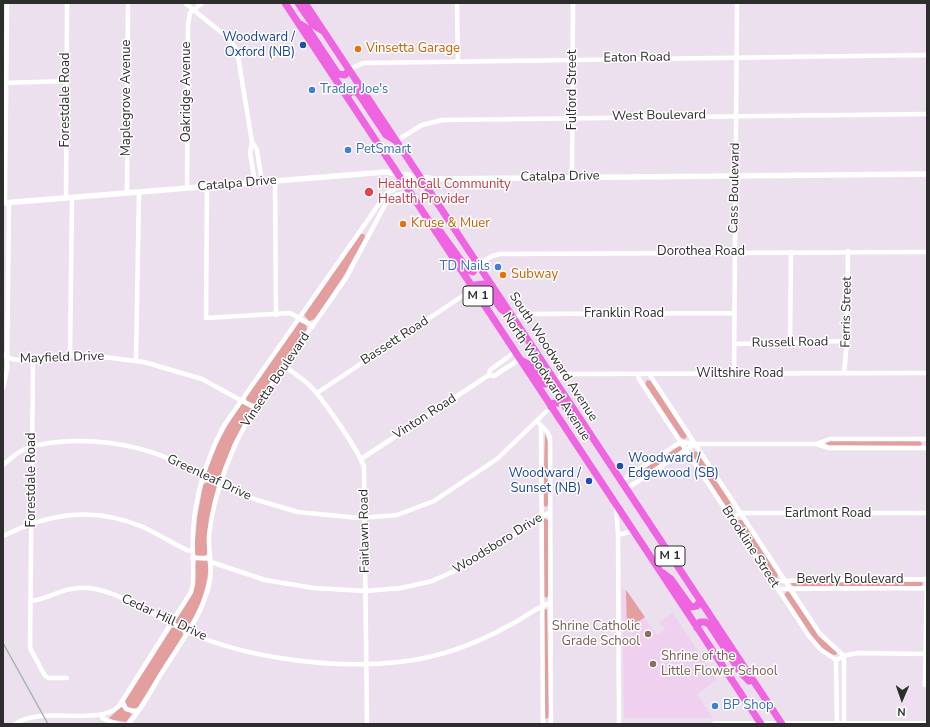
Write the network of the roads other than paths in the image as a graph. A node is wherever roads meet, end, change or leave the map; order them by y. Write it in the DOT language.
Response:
graph roads {
  1 [pos="3,3"];
  2 [pos="6,3"];
  3 [pos="67,3"];
  4 [pos="128,3"];
  5 [pos="185,3"];
  6 [pos="202,3"];
  7 [pos="285,3"];
  8 [pos="298,3"];
  9 [pos="306,3"];
  10 [pos="457,3"];
  11 [pos="573,3"];
  12 [pos="737,3"];
  13 [pos="194,11"];
  14 [pos="298,23"];
  15 [pos="324,32"];
  16 [pos="927,56"];
  17 [pos="737,57"];
  18 [pos="573,60"];
  19 [pos="458,61"];
  20 [pos="350,70"];
  21 [pos="66,81"];
  22 [pos="4,83"];
  23 [pos="347,97"];
  24 [pos="927,114"];
  25 [pos="736,115"];
  26 [pos="572,118"];
  27 [pos="396,141"];
  28 [pos="252,142"];
  29 [pos="397,173"];
  30 [pos="927,174"];
  31 [pos="735,176"];
  32 [pos="421,177"];
  33 [pos="572,177"];
  34 [pos="276,181"];
  35 [pos="262,182"];
  36 [pos="255,183"];
  37 [pos="404,183"];
  38 [pos="207,186"];
  39 [pos="187,188"];
  40 [pos="139,192"];
  41 [pos="409,192"];
  42 [pos="127,193"];
  43 [pos="69,198"];
  44 [pos="5,203"];
  45 [pos="427,218"];
  46 [pos="362,228"];
  47 [pos="370,233"];
  48 [pos="848,251"];
  49 [pos="734,252"];
  50 [pos="791,252"];
  51 [pos="927,252"];
  52 [pos="478,265"];
  53 [pos="6,282"];
  54 [pos="473,289"];
  55 [pos="734,313"];
  56 [pos="276,314"];
  57 [pos="299,317"];
  58 [pos="514,318"];
  59 [pos="313,326"];
  60 [pos="847,341"];
  61 [pos="790,343"];
  62 [pos="734,344"];
  63 [pos="515,352"];
  64 [pos="5,355"];
  65 [pos="70,355"];
  66 [pos="520,359"];
  67 [pos="32,360"];
  68 [pos="136,360"];
  69 [pos="284,366"];
  70 [pos="734,373"];
  71 [pos="844,373"];
  72 [pos="927,373"];
  73 [pos="638,374"];
  74 [pos="649,374"];
  75 [pos="489,375"];
  76 [pos="554,380"];
  77 [pos="3,388"];
  78 [pos="317,393"];
  79 [pos="242,399"];
  80 [pos="551,407"];
  81 [pos="256,408"];
  82 [pos="537,421"];
  83 [pos="541,426"];
  84 [pos="927,439"];
  85 [pos="595,441"];
  86 [pos="681,442"];
  87 [pos="695,444"];
  88 [pos="816,444"];
  89 [pos="32,447"];
  90 [pos="927,448"];
  91 [pos="686,450"];
  92 [pos="361,459"];
  93 [pos="3,465"];
  94 [pos="204,478"];
  95 [pos="621,481"];
  96 [pos="221,485"];
  97 [pos="626,489"];
  98 [pos="616,506"];
  99 [pos="550,512"];
  100 [pos="740,513"];
  101 [pos="927,513"];
  102 [pos="542,516"];
  103 [pos="365,518"];
  104 [pos="731,519"];
  105 [pos="32,523"];
  106 [pos="633,531"];
  107 [pos="618,535"];
  108 [pos="3,536"];
  109 [pos="192,551"];
  110 [pos="192,558"];
  111 [pos="210,560"];
  112 [pos="661,572"];
  113 [pos="927,579"];
  114 [pos="784,580"];
  115 [pos="773,581"];
  116 [pos="778,588"];
  117 [pos="789,588"];
  118 [pos="927,588"];
  119 [pos="366,591"];
  120 [pos="700,600"];
  121 [pos="31,601"];
  122 [pos="550,603"];
  123 [pos="542,605"];
  124 [pos="172,623"];
  125 [pos="697,628"];
  126 [pos="187,632"];
  127 [pos="927,654"];
  128 [pos="844,656"];
  129 [pos="836,660"];
  130 [pos="367,664"];
  131 [pos="67,678"];
  132 [pos="926,685"];
  133 [pos="760,691"];
  134 [pos="122,701"];
  135 [pos="137,712"];
  136 [pos="102,718"];
  137 [pos="15,724"];
  138 [pos="117,724"];
  139 [pos="128,724"];
  140 [pos="368,724"];
  141 [pos="543,724"];
  142 [pos="551,724"];
  143 [pos="619,724"];
  144 [pos="715,724"];
  145 [pos="761,724"];
  146 [pos="781,724"];
  147 [pos="837,724"];
  148 [pos="844,724"];
  149 [pos="927,724"];
  1 -- 2 [label="street"];
  2 -- 22 [label="street"];
  3 -- 21 [label="street, Forestdale Road"];
  4 -- 42 [label="street, Maplegrove Avenue"];
  5 -- 13 [label="street"];
  6 -- 13 [label="street, Oakridge Avenue"];
  7 -- 14 [label="main road, North Woodward Avenue / M 1"];
  8 -- 15 [label="main road"];
  9 -- 15 [label="main road, South Woodward Avenue / M 1"];
  10 -- 19 [label="street"];
  11 -- 18 [label="street, Fulford Street"];
  12 -- 17 [label="street, Cass Boulevard"];
  13 -- 28 [label="street"];
  13 -- 39 [label="street, Oakridge Avenue"];
  14 -- 20 [label="main road"];
  14 -- 23 [label="main road, North Woodward Avenue / M 1"];
  15 -- 20 [label="main road, South Woodward Avenue / M 1"];
  16 -- 17 [label="street, Eaton Road"];
  17 -- 18 [label="street, Eaton Road"];
  17 -- 25 [label="street, Cass Boulevard"];
  18 -- 19 [label="street, Eaton Road"];
  18 -- 26 [label="street, Fulford Street"];
  19 -- 20 [label="street, Eaton Road"];
  20 -- 27 [label="main road, South Woodward Avenue / M 1"];
  21 -- 22 [label="street"];
  21 -- 43 [label="street, Forestdale Road"];
  22 -- 44 [label="street"];
  23 -- 27 [label="main road"];
  23 -- 29 [label="main road, North Woodward Avenue / M 1"];
  24 -- 25 [label="street, West Boulevard"];
  25 -- 26 [label="street, West Boulevard"];
  25 -- 31 [label="street, Cass Boulevard"];
  26 -- 27 [label="street, West Boulevard"];
  26 -- 33 [label="street, Fulford Street"];
  27 -- 32 [label="main road, South Woodward Avenue / M 1"];
  28 -- 35 [label="street"];
  28 -- 36 [label="street"];
  29 -- 32 [label="street, Catalpa Drive"];
  29 -- 34 [label="street, Catalpa Drive"];
  29 -- 37 [label="main road, North Woodward Avenue / M 1"];
  30 -- 31 [label="street, Catalpa Drive"];
  31 -- 33 [label="street, Catalpa Drive"];
  31 -- 49 [label="street, Cass Boulevard"];
  32 -- 33 [label="street, Catalpa Drive"];
  32 -- 52 [label="main road, South Woodward Avenue / M 1"];
  34 -- 35 [label="street, Catalpa Drive"];
  34 -- 56 [label="street"];
  35 -- 36 [label="street, Catalpa Drive"];
  36 -- 38 [label="street, Catalpa Drive"];
  37 -- 41 [label="main road, North Woodward Avenue / M 1"];
  37 -- 46 [label="street, Vinsetta Boulevard"];
  38 -- 39 [label="street, Catalpa Drive"];
  38 -- 56 [label="street"];
  39 -- 40 [label="street, Catalpa Drive"];
  40 -- 42 [label="street, Catalpa Drive"];
  40 -- 68 [label="street"];
  41 -- 45 [label="main road, North Woodward Avenue / M 1"];
  41 -- 47 [label="street, Vinsetta Boulevard"];
  42 -- 43 [label="street, Catalpa Drive"];
  43 -- 44 [label="street, Catalpa Drive"];
  43 -- 65 [label="street, Forestdale Road"];
  44 -- 53 [label="street"];
  45 -- 52 [label="main road"];
  45 -- 54 [label="main road, North Woodward Avenue / M 1"];
  46 -- 47 [label="street"];
  46 -- 57 [label="street, Vinsetta Boulevard"];
  47 -- 59 [label="street, Vinsetta Boulevard"];
  48 -- 50 [label="street, Dorothea Road"];
  48 -- 51 [label="street, Dorothea Road"];
  48 -- 60 [label="street, Ferris Street"];
  49 -- 50 [label="street, Dorothea Road"];
  49 -- 52 [label="street, Dorothea Road"];
  49 -- 55 [label="street, Cass Boulevard"];
  50 -- 61 [label="street"];
  52 -- 58 [label="main road, South Woodward Avenue / M 1"];
  53 -- 64 [label="street"];
  54 -- 58 [label="main road"];
  54 -- 63 [label="main road, North Woodward Avenue / M 1"];
  54 -- 78 [label="street, Bassett Road"];
  55 -- 58 [label="street, Franklin Road"];
  55 -- 62 [label="street, Cass Boulevard"];
  56 -- 57 [label="street"];
  57 -- 59 [label="street"];
  57 -- 79 [label="street, Vinsetta Boulevard"];
  58 -- 76 [label="main road, South Woodward Avenue / M 1"];
  59 -- 69 [label="street, Vinsetta Boulevard"];
  60 -- 61 [label="street, Russell Road"];
  60 -- 71 [label="street, Ferris Street"];
  61 -- 62 [label="street, Russell Road"];
  62 -- 70 [label="street, Cass Boulevard"];
  63 -- 66 [label="main road, North Woodward Avenue / M 1"];
  63 -- 75 [label="street, Vinton Road"];
  64 -- 67 [label="street, Mayfield Drive"];
  64 -- 77 [label="street"];
  65 -- 67 [label="street, Mayfield Drive"];
  65 -- 68 [label="street, Mayfield Drive"];
  66 -- 75 [label="street, Vinton Road"];
  66 -- 76 [label="main road"];
  66 -- 80 [label="main road, North Woodward Avenue / M 1"];
  67 -- 89 [label="street, Forestdale Road"];
  68 -- 79 [label="street, Mayfield Drive"];
  69 -- 78 [label="street, Fairlawn Road"];
  69 -- 81 [label="street, Vinsetta Boulevard"];
  70 -- 71 [label="street, Wiltshire Road"];
  70 -- 74 [label="street, Wiltshire Road"];
  71 -- 72 [label="street, Wiltshire Road"];
  73 -- 74 [label="street, Wiltshire Road"];
  73 -- 76 [label="street, Wiltshire Road"];
  73 -- 86 [label="street, Brookline Street"];
  74 -- 87 [label="street, Brookline Street"];
  75 -- 92 [label="street, Vinton Road"];
  76 -- 85 [label="main road, South Woodward Avenue / M 1"];
  78 -- 92 [label="street, Fairlawn Road"];
  79 -- 81 [label="street, Mayfield Drive"];
  79 -- 94 [label="street, Vinsetta Boulevard"];
  80 -- 82 [label="street, Greenleaf Drive"];
  80 -- 85 [label="main road"];
  80 -- 98 [label="main road, North Woodward Avenue / M 1"];
  81 -- 96 [label="street, Vinsetta Boulevard"];
  82 -- 83 [label="street"];
  82 -- 103 [label="street, Greenleaf Drive"];
  83 -- 99 [label="street"];
  83 -- 102 [label="street"];
  84 -- 88 [label="street"];
  85 -- 95 [label="main road, South Woodward Avenue / M 1"];
  86 -- 87 [label="street"];
  86 -- 91 [label="street, Brookline Street"];
  86 -- 95 [label="street"];
  87 -- 88 [label="street"];
  87 -- 91 [label="street"];
  87 -- 100 [label="street, Brookline Street"];
  88 -- 90 [label="street"];
  89 -- 93 [label="street, Greenleaf Drive"];
  89 -- 94 [label="street, Greenleaf Drive"];
  89 -- 105 [label="street, Forestdale Road"];
  91 -- 97 [label="street"];
  91 -- 104 [label="street, Brookline Street"];
  92 -- 103 [label="street, Fairlawn Road"];
  94 -- 96 [label="street, Greenleaf Drive"];
  94 -- 109 [label="street, Vinsetta Boulevard"];
  95 -- 97 [label="main road, South Woodward Avenue / M 1"];
  96 -- 103 [label="street, Greenleaf Drive"];
  96 -- 111 [label="street, Vinsetta Boulevard"];
  97 -- 120 [label="main road, South Woodward Avenue / M 1"];
  98 -- 106 [label="main road, North Woodward Avenue / M 1"];
  98 -- 107 [label="street"];
  99 -- 102 [label="street, Woodsboro Drive"];
  99 -- 122 [label="street"];
  100 -- 101 [label="street, Earlmont Road"];
  100 -- 104 [label="street"];
  100 -- 114 [label="street, Brookline Street"];
  102 -- 119 [label="street, Woodsboro Drive"];
  102 -- 123 [label="street"];
  103 -- 119 [label="street, Fairlawn Road"];
  104 -- 115 [label="street, Brookline Street"];
  105 -- 108 [label="street"];
  105 -- 109 [label="street"];
  105 -- 121 [label="street, Forestdale Road"];
  106 -- 107 [label="street"];
  106 -- 112 [label="main road, North Woodward Avenue / M 1"];
  107 -- 143 [label="street"];
  109 -- 110 [label="street, Vinsetta Boulevard"];
  110 -- 111 [label="street, Woodsboro Drive"];
  110 -- 124 [label="street, Vinsetta Boulevard"];
  111 -- 119 [label="street, Woodsboro Drive"];
  111 -- 126 [label="street, Vinsetta Boulevard"];
  112 -- 120 [label="main road"];
  112 -- 125 [label="main road, North Woodward Avenue / M 1"];
  113 -- 114 [label="street, Beverly Boulevard"];
  113 -- 118 [label="street"];
  114 -- 115 [label="street, Beverly Boulevard"];
  114 -- 117 [label="street, Brookline Street"];
  115 -- 116 [label="street, Brookline Street"];
  116 -- 117 [label="street, Beverly Boulevard"];
  116 -- 129 [label="street, Brookline Street"];
  117 -- 118 [label="street, Beverly Boulevard"];
  117 -- 128 [label="street, Brookline Street"];
  118 -- 127 [label="street"];
  119 -- 130 [label="street, Fairlawn Road"];
  120 -- 133 [label="main road, South Woodward Avenue / M 1"];
  121 -- 124 [label="street, Cedar Hill Drive"];
  121 -- 131 [label="street, Forestdale Road"];
  122 -- 123 [label="street, Cedar Hill Drive"];
  122 -- 142 [label="street"];
  123 -- 130 [label="street, Cedar Hill Drive"];
  123 -- 141 [label="street"];
  124 -- 126 [label="street, Cedar Hill Drive"];
  124 -- 134 [label="street, Vinsetta Boulevard"];
  125 -- 133 [label="main road"];
  125 -- 145 [label="main road, North Woodward Avenue / M 1"];
  126 -- 130 [label="street, Cedar Hill Drive"];
  126 -- 135 [label="street, Vinsetta Boulevard"];
  127 -- 128 [label="street"];
  127 -- 132 [label="street"];
  128 -- 129 [label="street"];
  128 -- 148 [label="street"];
  129 -- 147 [label="street"];
  130 -- 140 [label="street, Fairlawn Road"];
  133 -- 146 [label="main road, South Woodward Avenue / M 1"];
  134 -- 135 [label="street"];
  134 -- 136 [label="street, Vinsetta Boulevard"];
  135 -- 139 [label="street, Vinsetta Boulevard"];
  136 -- 137 [label="street"];
  136 -- 138 [label="street"];
  144 -- 145 [label="main road"];
  145 -- 146 [label="main road"];
  146 -- 147 [label="main road"];
  147 -- 148 [label="main road"];
  148 -- 149 [label="main road"];
}
